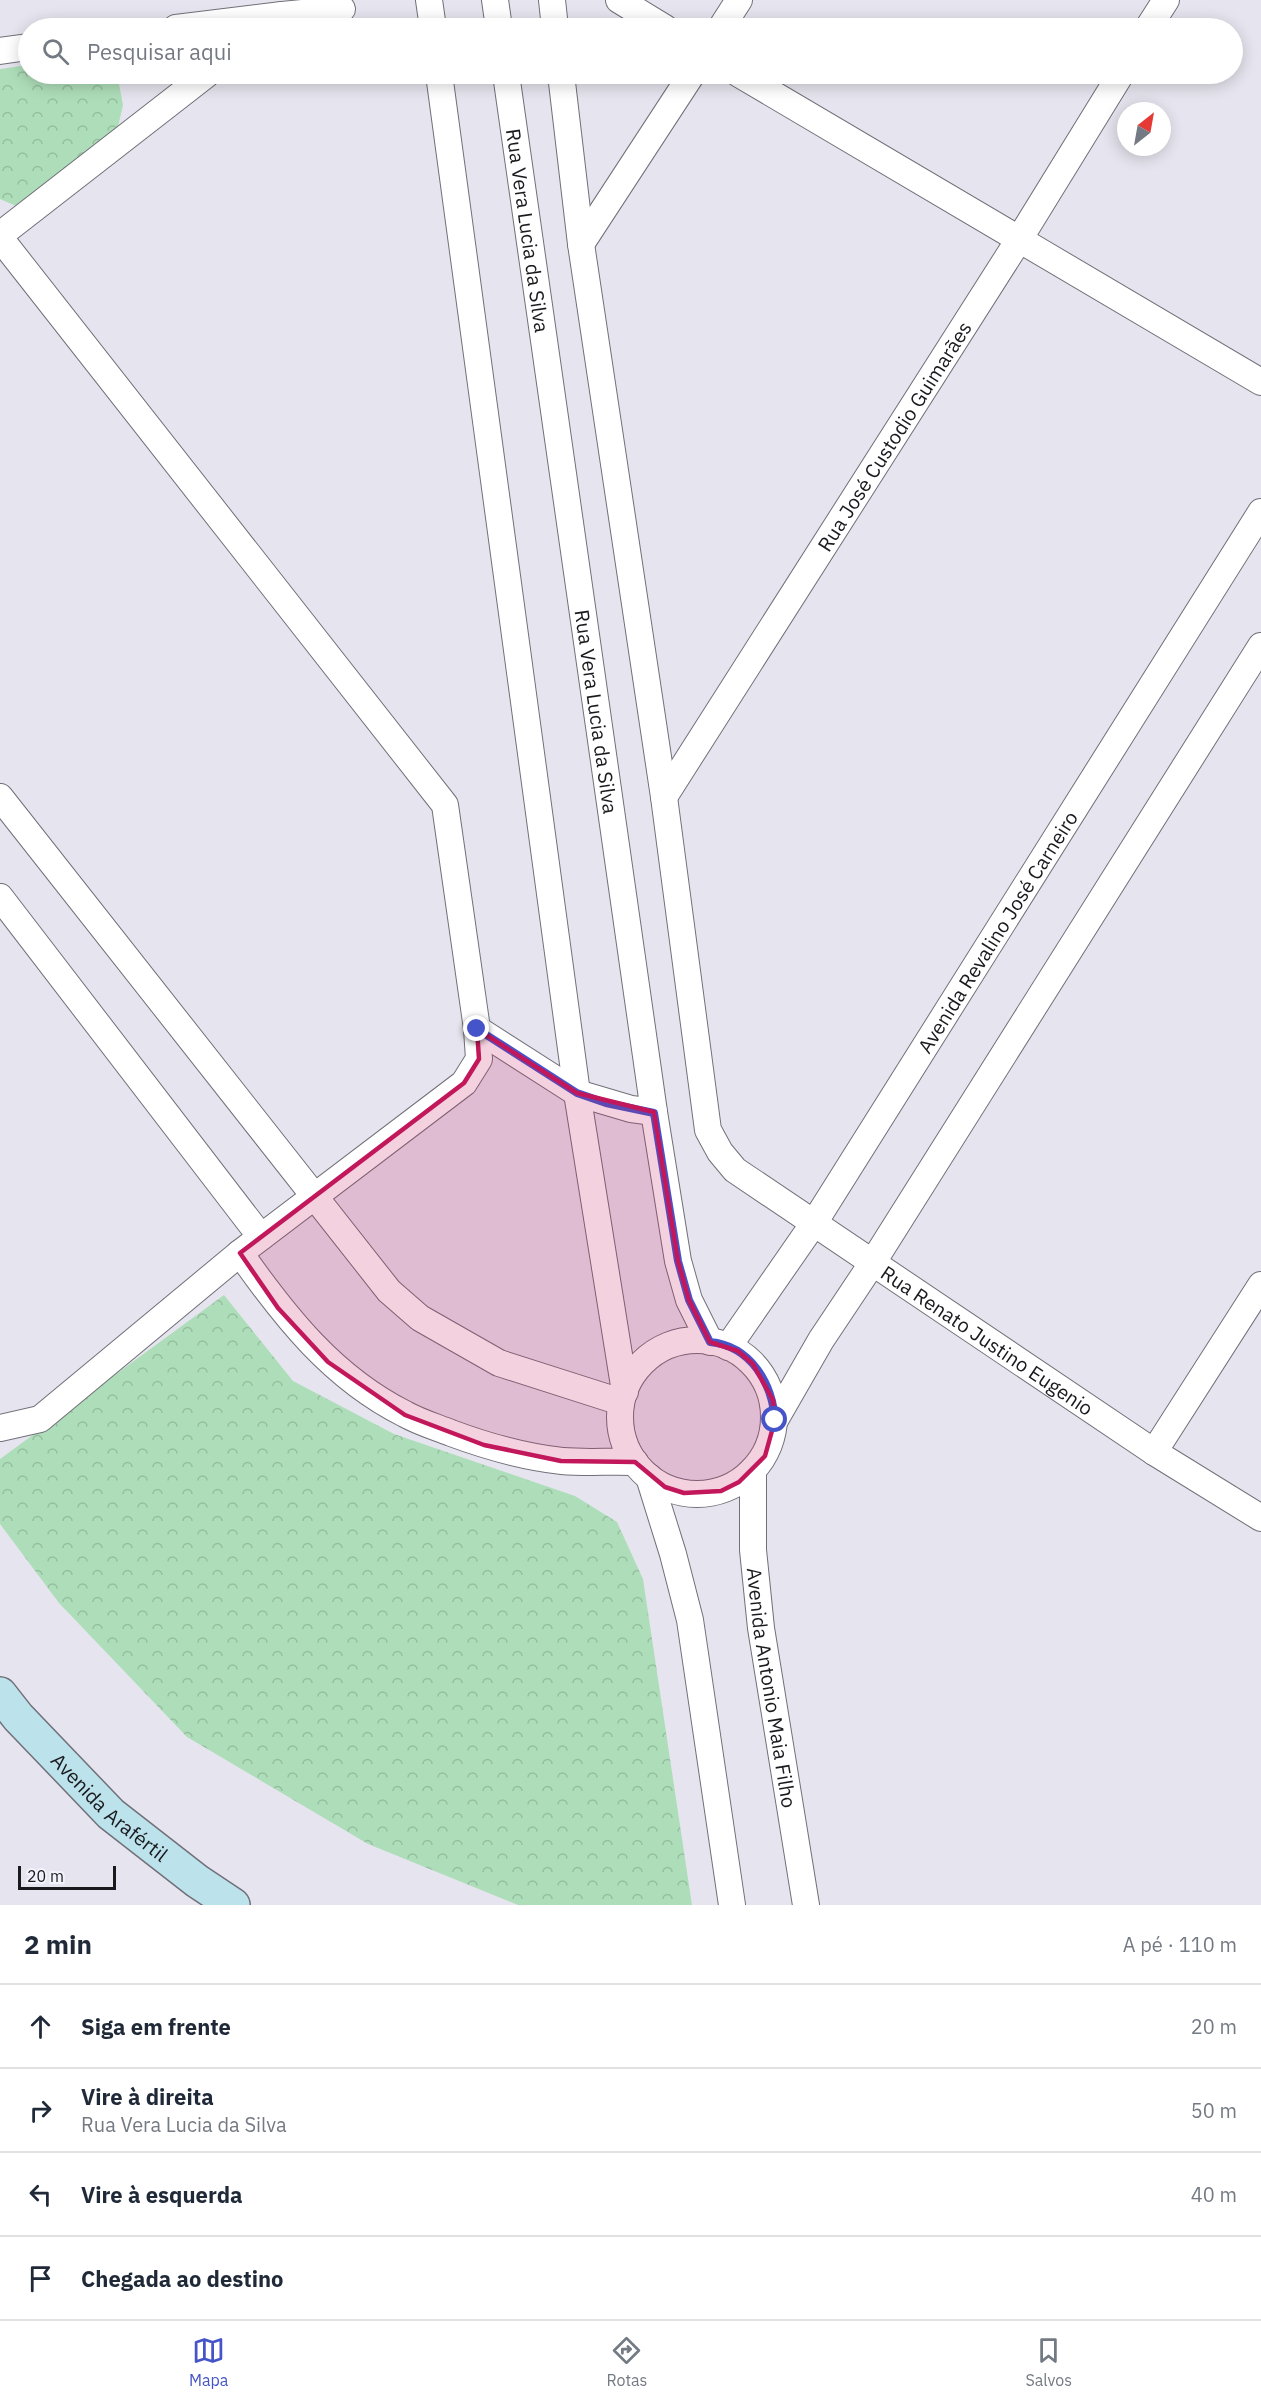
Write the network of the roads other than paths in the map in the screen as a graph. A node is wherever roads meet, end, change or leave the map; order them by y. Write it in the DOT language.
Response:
graph roads {
  1 [pos="429,0"];
  2 [pos="495,0"];
  3 [pos="552,0"];
  4 [pos="619,0"];
  5 [pos="739,0"];
  6 [pos="1166,0"];
  7 [pos="342,9"];
  8 [pos="295,18"];
  9 [pos="432,18"];
  10 [pos="498,18"];
  11 [pos="554,18"];
  12 [pos="649,18"];
  13 [pos="727,18"];
  14 [pos="1154,18"];
  15 [pos="18,48"];
  16 [pos="0,51"];
  17 [pos="194,84"];
  18 [pos="440,84"];
  19 [pos="507,84"];
  20 [pos="562,84"];
  21 [pos="685,84"];
  22 [pos="757,84"];
  23 [pos="1114,84"];
  24 [pos="0,237"];
  25 [pos="1020,238"];
  26 [pos="581,244"];
  27 [pos="1261,382"];
  28 [pos="1261,512"];
  29 [pos="1261,646"];
  30 [pos="0,797"];
  31 [pos="664,797"];
  32 [pos="0,897"];
  33 [pos="477,1029"];
  34 [pos="577,1093"];
  35 [pos="654,1113"];
  36 [pos="314,1197"];
  37 [pos="814,1223"];
  38 [pos="261,1237"];
  39 [pos="240,1253"];
  40 [pos="873,1262"];
  41 [pos="1261,1285"];
  42 [pos="719,1345"];
  43 [pos="623,1397"];
  44 [pos="775,1420"];
  45 [pos="0,1428"];
  46 [pos="1154,1452"];
  47 [pos="642,1469"];
  48 [pos="753,1470"];
  49 [pos="1261,1518"];
  50 [pos="0,1694"];
  51 [pos="233,1905"];
  52 [pos="732,1905"];
  53 [pos="806,1905"];
  1 -- 9 [label="street"];
  2 -- 10 [label="street"];
  3 -- 11 [label="street"];
  4 -- 12 [label="street"];
  5 -- 13 [label="street"];
  6 -- 14 [label="street"];
  7 -- 8 [label="street"];
  15 -- 16 [label="street"];
  17 -- 24 [label="street"];
  18 -- 34 [label="street"];
  19 -- 35 [label="street, Rua Vera Lucia da Silva"];
  20 -- 26 [label="street"];
  21 -- 26 [label="street"];
  22 -- 25 [label="street"];
  23 -- 25 [label="street, Rua José Custodio Guimarães"];
  24 -- 33 [label="street"];
  25 -- 27 [label="street"];
  25 -- 31 [label="street, Rua José Custodio Guimarães"];
  26 -- 31 [label="street"];
  28 -- 37 [label="street, Avenida Revalino José Carneiro"];
  29 -- 40 [label="street"];
  30 -- 36 [label="street"];
  31 -- 37 [label="street, Rua Renato Justino Eugenio"];
  32 -- 38 [label="street"];
  33 -- 34 [label="street"];
  33 -- 36 [label="street"];
  34 -- 35 [label="street"];
  34 -- 43 [label="street"];
  35 -- 42 [label="street, Rua Vera Lucia da Silva"];
  36 -- 38 [label="street"];
  36 -- 43 [label="street"];
  37 -- 40 [label="street, Rua Renato Justino Eugenio"];
  37 -- 42 [label="street, Avenida Revalino José Carneiro"];
  38 -- 39 [label="street"];
  39 -- 45 [label="street"];
  39 -- 47 [label="street"];
  40 -- 44 [label="street"];
  40 -- 46 [label="street, Rua Renato Justino Eugenio"];
  41 -- 46 [label="street"];
  42 -- 43 [label="street"];
  42 -- 44 [label="street"];
  43 -- 47 [label="street"];
  44 -- 48 [label="street"];
  46 -- 49 [label="street, Rua Renato Justino Eugenio"];
  47 -- 48 [label="street"];
  47 -- 52 [label="street"];
  48 -- 53 [label="street, Avenida Antonio Maia Filho"];
  50 -- 51 [label="street, Avenida Arafértil"];
}
